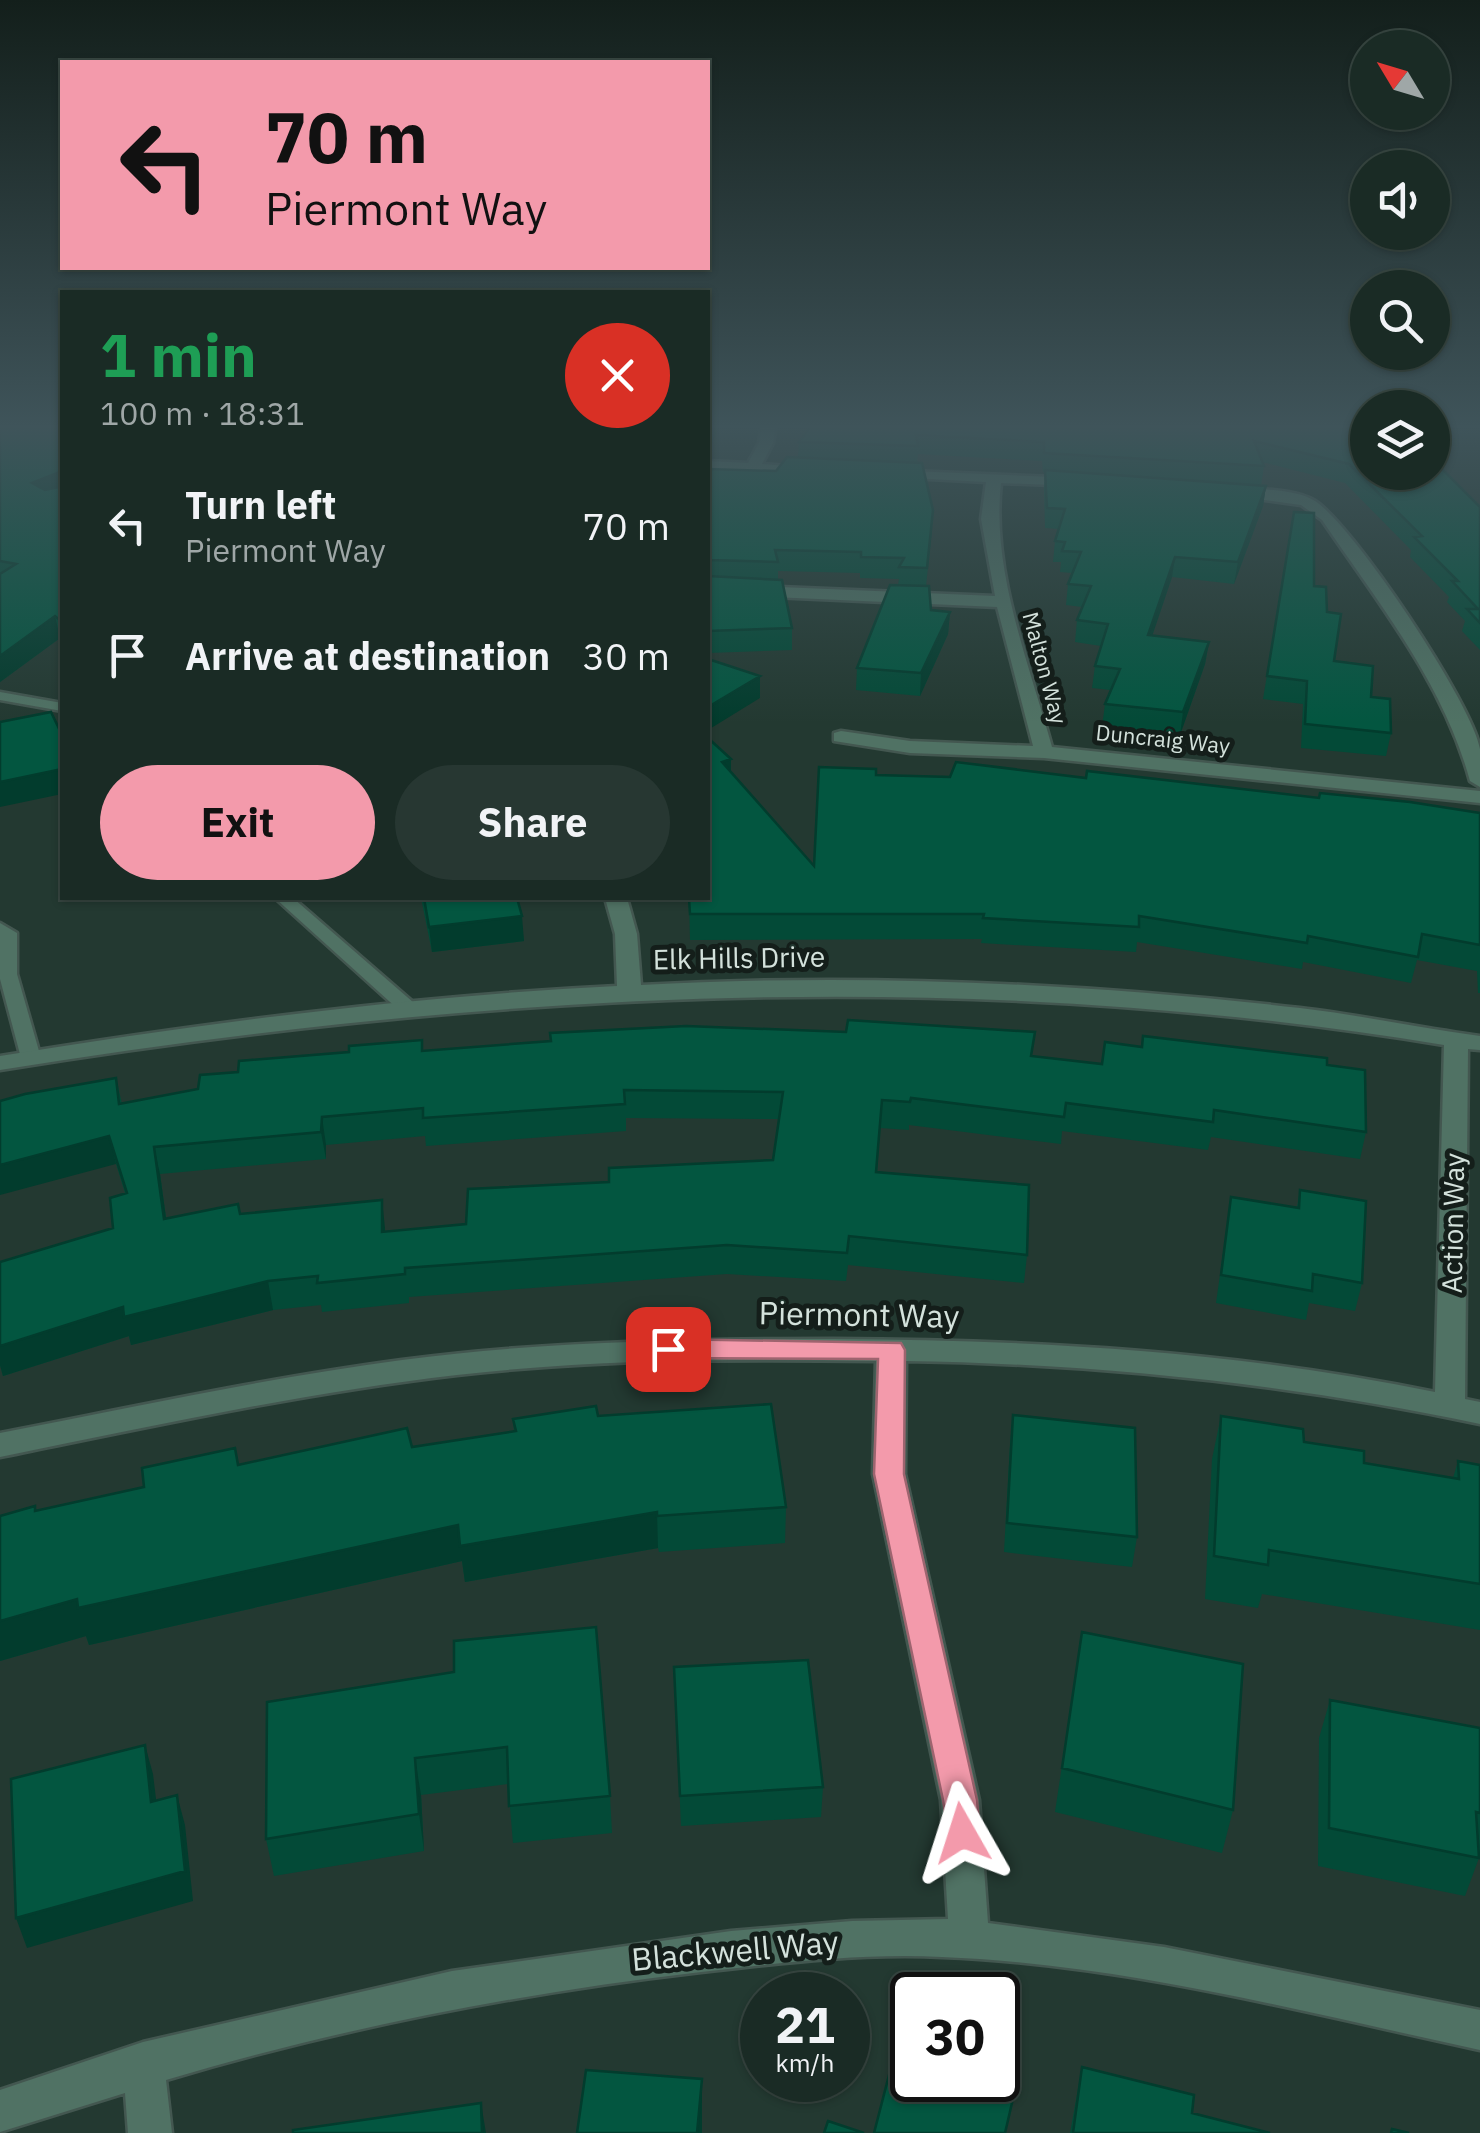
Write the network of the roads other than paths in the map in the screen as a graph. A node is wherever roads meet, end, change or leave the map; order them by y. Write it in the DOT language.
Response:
graph roads {
  1 [pos="990,524"];
  2 [pos="1332,524"];
  3 [pos="710,589"];
  4 [pos="1004,602"];
  5 [pos="0,696"];
  6 [pos="60,707"];
  7 [pos="841,737"];
  8 [pos="1044,752"];
  9 [pos="1480,781"];
  10 [pos="1480,796"];
  11 [pos="284,900"];
  12 [pos="617,900"];
  13 [pos="0,928"];
  14 [pos="4,975"];
  15 [pos="629,990"];
  16 [pos="407,1007"];
  17 [pos="1468,1042"];
  18 [pos="31,1058"];
  19 [pos="0,1064"];
  20 [pos="892,1350"];
  21 [pos="1450,1406"];
  22 [pos="1480,1413"];
  23 [pos="0,1445"];
  24 [pos="969,1939"];
  25 [pos="1480,2030"];
  26 [pos="143,2063"];
  27 [pos="0,2111"];
  28 [pos="150,2133"];
  1 -- 4 [label="street, Malton Way"];
  2 -- 9 [label="street"];
  3 -- 4 [label="street"];
  4 -- 8 [label="street, Malton Way"];
  5 -- 6 [label="lane"];
  7 -- 8 [label="street, Duncraig Way"];
  8 -- 10 [label="street, Duncraig Way"];
  11 -- 16 [label="lane"];
  12 -- 15 [label="street"];
  13 -- 14 [label="lane"];
  14 -- 18 [label="lane"];
  15 -- 16 [label="street, Elk Hills Drive"];
  15 -- 17 [label="street, Elk Hills Drive"];
  16 -- 18 [label="street, Elk Hills Drive"];
  17 -- 21 [label="street, Action Way"];
  18 -- 19 [label="street, Elk Hills Drive"];
  20 -- 21 [label="street, Piermont Way"];
  20 -- 23 [label="street, Piermont Way"];
  20 -- 24 [label="street"];
  21 -- 22 [label="street, Piermont Way"];
  24 -- 25 [label="street, Blackwell Way"];
  24 -- 26 [label="street, Blackwell Way"];
  26 -- 27 [label="street, Blackwell Way"];
  26 -- 28 [label="street"];
}
